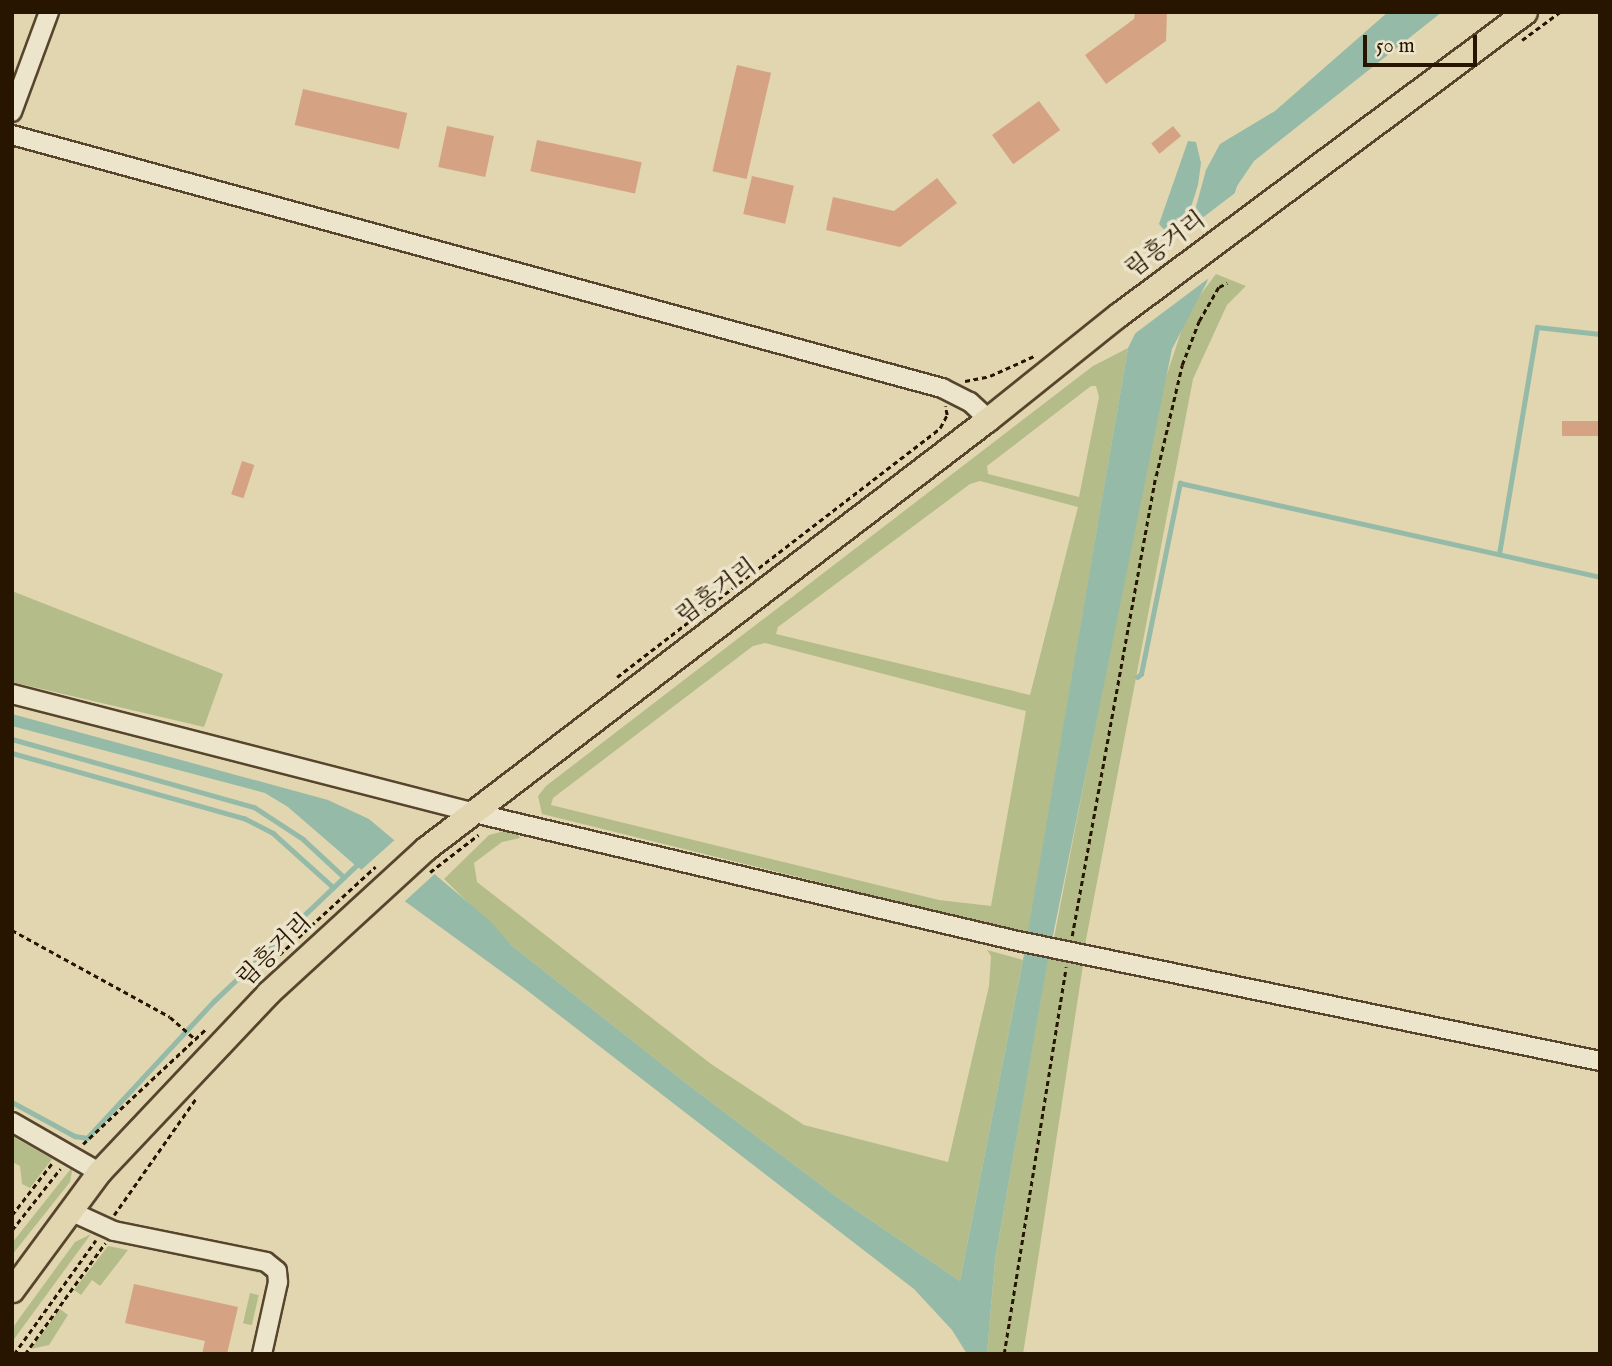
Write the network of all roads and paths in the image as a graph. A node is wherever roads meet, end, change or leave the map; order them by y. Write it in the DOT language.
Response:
graph roads {
  1 [pos="50,12"];
  2 [pos="1525,12"];
  3 [pos="12,112"];
  4 [pos="12,135"];
  5 [pos="1227,283"];
  6 [pos="1038,354"];
  7 [pos="964,382"];
  8 [pos="930,385"];
  9 [pos="988,419"];
  10 [pos="612,680"];
  11 [pos="12,694"];
  12 [pos="470,812"];
  13 [pos="365,887"];
  14 [pos="12,930"];
  15 [pos="1060,950"];
  16 [pos="259,974"];
  17 [pos="214,1021"];
  18 [pos="190,1033"];
  19 [pos="1600,1061"];
  20 [pos="203,1089"];
  21 [pos="12,1122"];
  22 [pos="67,1152"];
  23 [pos="99,1172"];
  24 [pos="70,1212"];
  25 [pos="12,1215"];
  26 [pos="110,1229"];
  27 [pos="12,1230"];
  28 [pos="12,1290"];
  29 [pos="14,1354"];
  30 [pos="24,1354"];
  31 [pos="262,1354"];
  32 [pos="1004,1354"];
  1 -- 3 [label="street"];
  2 -- 9 [label="main road, 림흥거리"];
  4 -- 8 [label="street"];
  5 -- 15 [label="path"];
  6 -- 7 [label="path"];
  8 -- 9 [label="street"];
  8 -- 10 [label="path"];
  9 -- 12 [label="main road, 림흥거리"];
  11 -- 12 [label="street"];
  12 -- 13 [label="main road, 림흥거리"];
  12 -- 15 [label="street"];
  13 -- 16 [label="path"];
  13 -- 23 [label="main road, 림흥거리"];
  14 -- 18 [label="path"];
  15 -- 19 [label="street"];
  15 -- 32 [label="path"];
  17 -- 22 [label="path"];
  20 -- 26 [label="path"];
  21 -- 22 [label="street"];
  22 -- 23 [label="street"];
  22 -- 25 [label="path"];
  22 -- 27 [label="path"];
  23 -- 24 [label="main road, 림흥거리"];
  24 -- 26 [label="street"];
  24 -- 28 [label="main road, 림흥거리"];
  26 -- 29 [label="path"];
  26 -- 30 [label="path"];
  26 -- 31 [label="street"];
}
